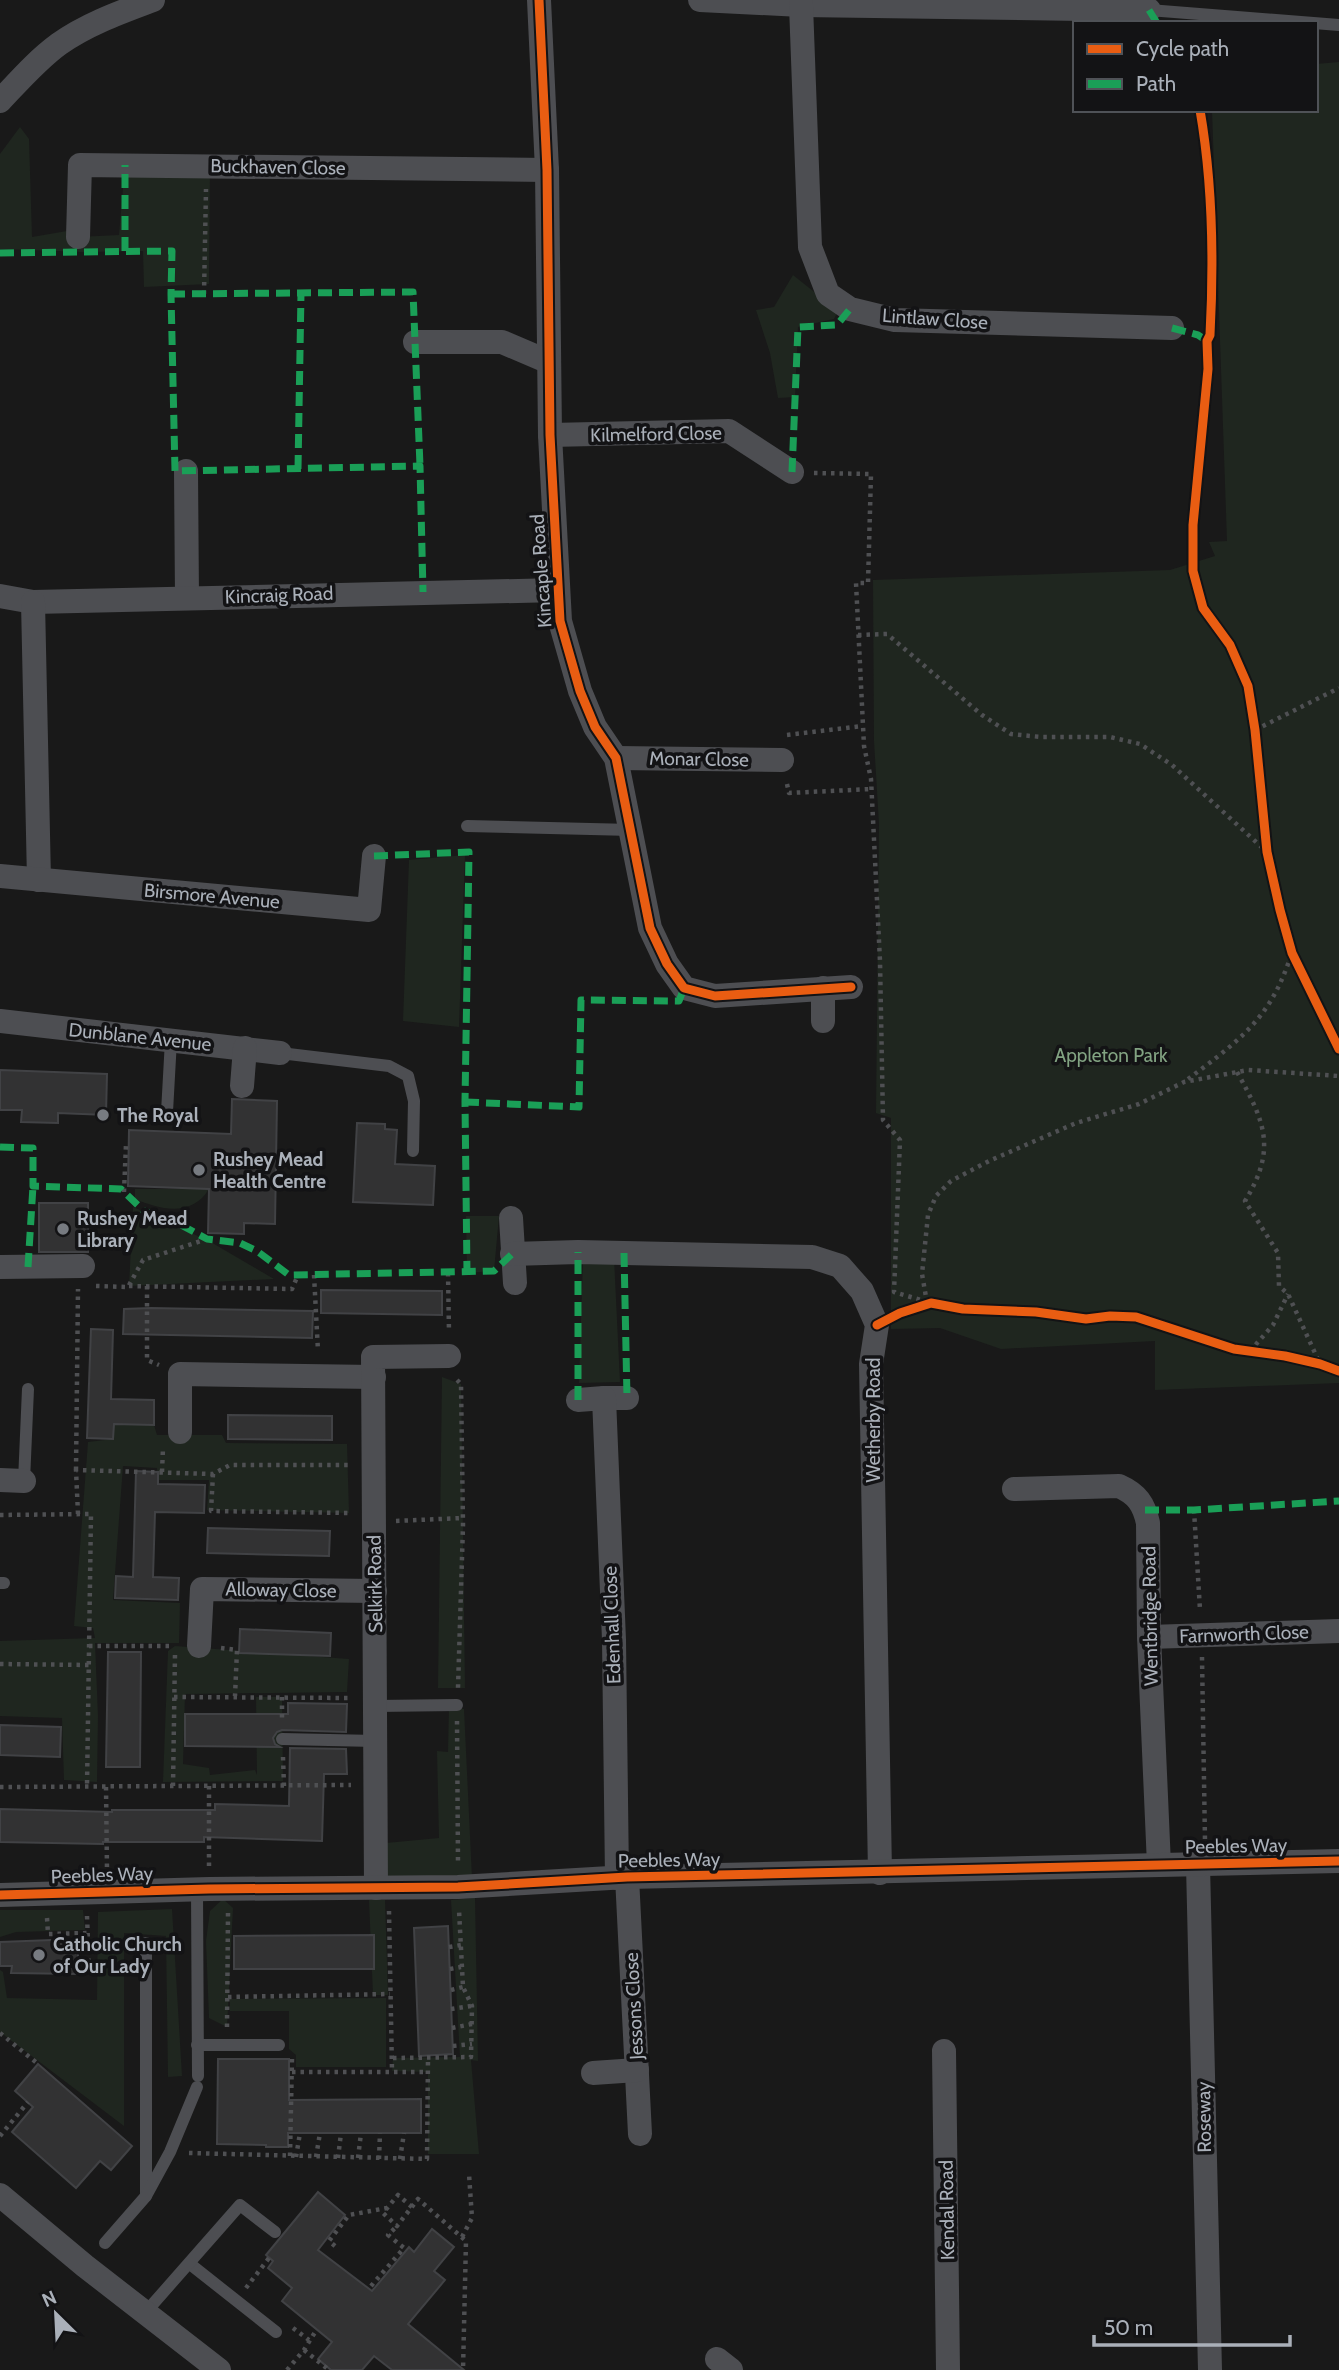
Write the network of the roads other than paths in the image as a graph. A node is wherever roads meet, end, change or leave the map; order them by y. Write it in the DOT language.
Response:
graph roads {
  1 [pos="153,0"];
  2 [pos="539,0"];
  3 [pos="701,0"];
  4 [pos="802,5"];
  5 [pos="1149,10"];
  6 [pos="1298,21"];
  7 [pos="1318,22"];
  8 [pos="1339,24"];
  9 [pos="0,101"];
  10 [pos="547,170"];
  11 [pos="78,237"];
  12 [pos="1172,328"];
  13 [pos="415,342"];
  14 [pos="550,362"];
  15 [pos="550,435"];
  16 [pos="186,471"];
  17 [pos="792,472"];
  18 [pos="558,590"];
  19 [pos="0,596"];
  20 [pos="187,598"];
  21 [pos="33,601"];
  22 [pos="616,758"];
  23 [pos="782,760"];
  24 [pos="467,826"];
  25 [pos="632,830"];
  26 [pos="374,856"];
  27 [pos="0,876"];
  28 [pos="39,880"];
  29 [pos="851,987"];
  30 [pos="823,988"];
  31 [pos="0,1021"];
  32 [pos="823,1021"];
  33 [pos="170,1040"];
  34 [pos="245,1048"];
  35 [pos="280,1053"];
  36 [pos="242,1086"];
  37 [pos="167,1112"];
  38 [pos="413,1151"];
  39 [pos="511,1218"];
  40 [pos="512,1254"];
  41 [pos="0,1268"];
  42 [pos="84,1279"];
  43 [pos="515,1283"];
  44 [pos="449,1356"];
  45 [pos="374,1377"];
  46 [pos="28,1388"];
  47 [pos="578,1400"];
  48 [pos="180,1432"];
  49 [pos="12,1481"];
  50 [pos="1014,1489"];
  51 [pos="375,1591"];
  52 [pos="1339,1631"];
  53 [pos="1149,1637"];
  54 [pos="187,1646"];
  55 [pos="376,1702"];
  56 [pos="457,1706"];
  57 [pos="282,1739"];
  58 [pos="376,1741"];
  59 [pos="1339,1861"];
  60 [pos="1159,1865"];
  61 [pos="1202,1865"];
  62 [pos="880,1873"];
  63 [pos="622,1878"];
  64 [pos="382,1888"];
  65 [pos="211,1890"];
  66 [pos="0,1895"];
  67 [pos="146,1943"];
  68 [pos="197,2045"];
  69 [pos="279,2045"];
  70 [pos="944,2051"];
  71 [pos="637,2070"];
  72 [pos="593,2073"];
  73 [pos="640,2134"];
  74 [pos="0,2195"];
  75 [pos="146,2196"];
  76 [pos="275,2232"];
  77 [pos="105,2243"];
  78 [pos="190,2264"];
  79 [pos="145,2313"];
  80 [pos="276,2332"];
  81 [pos="219,2370"];
  82 [pos="948,2370"];
  83 [pos="1210,2370"];
  1 -- 9 [label="street"];
  2 -- 10 [label="street, Kincaple Road"];
  3 -- 4 [label="street"];
  4 -- 5 [label="street"];
  4 -- 12 [label="street, Lintlaw Close"];
  5 -- 6 [label="lane"];
  7 -- 8 [label="lane"];
  10 -- 11 [label="street, Buckhaven Close"];
  10 -- 14 [label="street, Kincaple Road"];
  13 -- 14 [label="street"];
  14 -- 15 [label="street, Kincaple Road"];
  15 -- 17 [label="street, Kilmelford Close"];
  15 -- 18 [label="street, Kincaple Road"];
  16 -- 20 [label="street"];
  18 -- 20 [label="street, Kincraig Road"];
  18 -- 22 [label="street, Kincaple Road"];
  19 -- 21 [label="street, Kincraig Road"];
  20 -- 21 [label="street, Kincraig Road"];
  21 -- 28 [label="street"];
  22 -- 23 [label="street, Monar Close"];
  22 -- 25 [label="street, Kincaple Road"];
  24 -- 25 [label="lane"];
  25 -- 30 [label="street, Kincaple Road"];
  26 -- 28 [label="street, Birsmore Avenue"];
  27 -- 28 [label="street, Birsmore Avenue"];
  29 -- 30 [label="street, Kincaple Road"];
  30 -- 32 [label="street"];
  31 -- 33 [label="street, Dunblane Avenue"];
  33 -- 34 [label="street, Dunblane Avenue"];
  33 -- 37 [label="lane"];
  34 -- 35 [label="street, Dunblane Avenue"];
  34 -- 36 [label="street"];
  35 -- 38 [label="lane"];
  39 -- 40 [label="street"];
  40 -- 43 [label="street"];
  40 -- 62 [label="street, Wetherby Road"];
  41 -- 42 [label="street"];
  44 -- 45 [label="street"];
  45 -- 48 [label="street"];
  45 -- 51 [label="street, Selkirk Road"];
  46 -- 49 [label="lane"];
  47 -- 63 [label="street, Edenhall Close"];
  50 -- 53 [label="street, Wentbridge Road"];
  51 -- 54 [label="street, Alloway Close"];
  51 -- 55 [label="street, Selkirk Road"];
  52 -- 53 [label="street, Farnworth Close"];
  53 -- 60 [label="street, Wentbridge Road"];
  55 -- 56 [label="lane"];
  55 -- 58 [label="street, Selkirk Road"];
  57 -- 58 [label="lane"];
  58 -- 64 [label="street, Selkirk Road"];
  59 -- 61 [label="street, Peebles Way"];
  60 -- 61 [label="street, Peebles Way"];
  60 -- 62 [label="street, Peebles Way"];
  61 -- 83 [label="street, Roseway"];
  62 -- 63 [label="street, Peebles Way"];
  63 -- 64 [label="street, Peebles Way"];
  63 -- 71 [label="street, Jessons Close"];
  64 -- 65 [label="street, Peebles Way"];
  65 -- 66 [label="street, Peebles Way"];
  65 -- 68 [label="lane"];
  67 -- 75 [label="lane"];
  68 -- 69 [label="lane"];
  68 -- 75 [label="lane"];
  70 -- 82 [label="street, Kendal Road"];
  71 -- 72 [label="street"];
  71 -- 73 [label="street, Jessons Close"];
  74 -- 79 [label="street"];
  75 -- 77 [label="lane"];
  76 -- 78 [label="lane"];
  78 -- 79 [label="lane"];
  78 -- 80 [label="lane"];
  79 -- 81 [label="street"];
}
